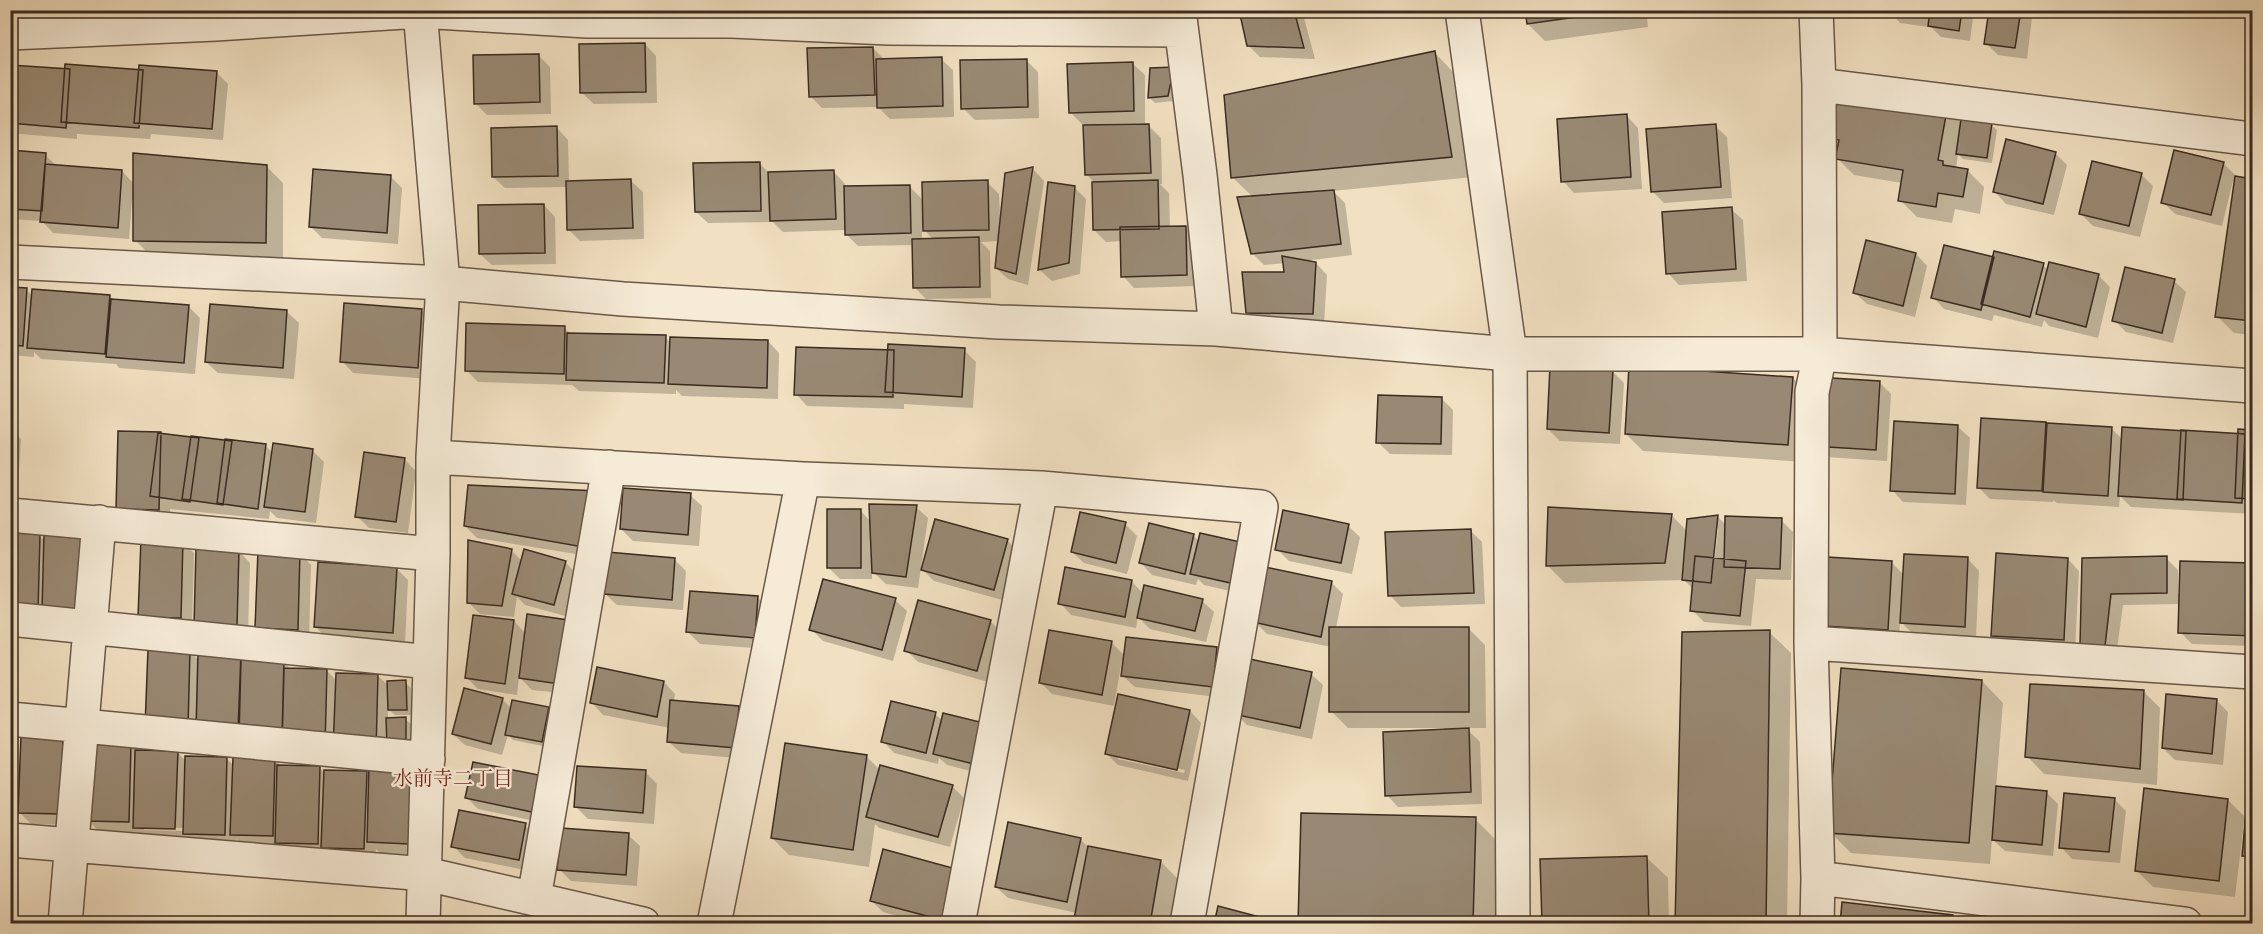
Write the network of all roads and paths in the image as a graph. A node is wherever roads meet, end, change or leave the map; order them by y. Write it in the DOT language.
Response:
graph roads {
  1 [pos="1462,10"];
  2 [pos="1816,10"];
  3 [pos="420,11"];
  4 [pos="1180,20"];
  5 [pos="10,33"];
  6 [pos="1819,85"];
  7 [pos="2253,139"];
  8 [pos="10,262"];
  9 [pos="443,283"];
  10 [pos="1215,329"];
  11 [pos="1510,354"];
  12 [pos="1820,354"];
  13 [pos="2253,386"];
  14 [pos="433,457"];
  15 [pos="609,467"];
  16 [pos="803,478"];
  17 [pos="1041,488"];
  18 [pos="10,515"];
  19 [pos="99,522"];
  20 [pos="433,554"];
  21 [pos="10,619"];
  22 [pos="90,627"];
  23 [pos="1811,643"];
  24 [pos="430,662"];
  25 [pos="2253,672"];
  26 [pos="10,719"];
  27 [pos="82,726"];
  28 [pos="428,759"];
  29 [pos="10,840"];
  30 [pos="72,845"];
  31 [pos="426,874"];
  32 [pos="1818,878"];
  33 [pos="534,898"];
  34 [pos="65,924"];
  35 [pos="423,924"];
  36 [pos="644,924"];
  37 [pos="714,924"];
  38 [pos="958,924"];
  39 [pos="1186,924"];
  40 [pos="1513,924"];
  41 [pos="1818,924"];
  42 [pos="2186,924"];
  1 -- 11 [label="street"];
  2 -- 6 [label="street"];
  3 -- 4 [label="street"];
  3 -- 5 [label="street"];
  3 -- 9 [label="street"];
  4 -- 10 [label="street"];
  6 -- 7 [label="street"];
  6 -- 12 [label="street"];
  8 -- 9 [label="street"];
  9 -- 10 [label="street"];
  9 -- 14 [label="street"];
  10 -- 11 [label="street"];
  11 -- 12 [label="street"];
  11 -- 40 [label="street"];
  12 -- 13 [label="street"];
  12 -- 23 [label="street"];
  14 -- 15 [label="street"];
  14 -- 20 [label="street"];
  15 -- 16 [label="street"];
  15 -- 33 [label="street"];
  16 -- 17 [label="street"];
  16 -- 37 [label="street"];
  17 -- 38 [label="street"];
  17 -- 39 [label="street"];
  18 -- 19 [label="street"];
  19 -- 20 [label="street"];
  19 -- 22 [label="street"];
  20 -- 24 [label="street"];
  21 -- 22 [label="street"];
  22 -- 24 [label="street"];
  22 -- 27 [label="street"];
  23 -- 25 [label="street"];
  23 -- 32 [label="street"];
  24 -- 28 [label="street"];
  26 -- 27 [label="street"];
  27 -- 28 [label="street"];
  27 -- 30 [label="street"];
  28 -- 31 [label="street"];
  29 -- 30 [label="street"];
  30 -- 31 [label="street"];
  30 -- 34 [label="street"];
  31 -- 33 [label="street"];
  31 -- 35 [label="street"];
  32 -- 41 [label="street"];
  32 -- 42 [label="street"];
  33 -- 36 [label="street"];
}
